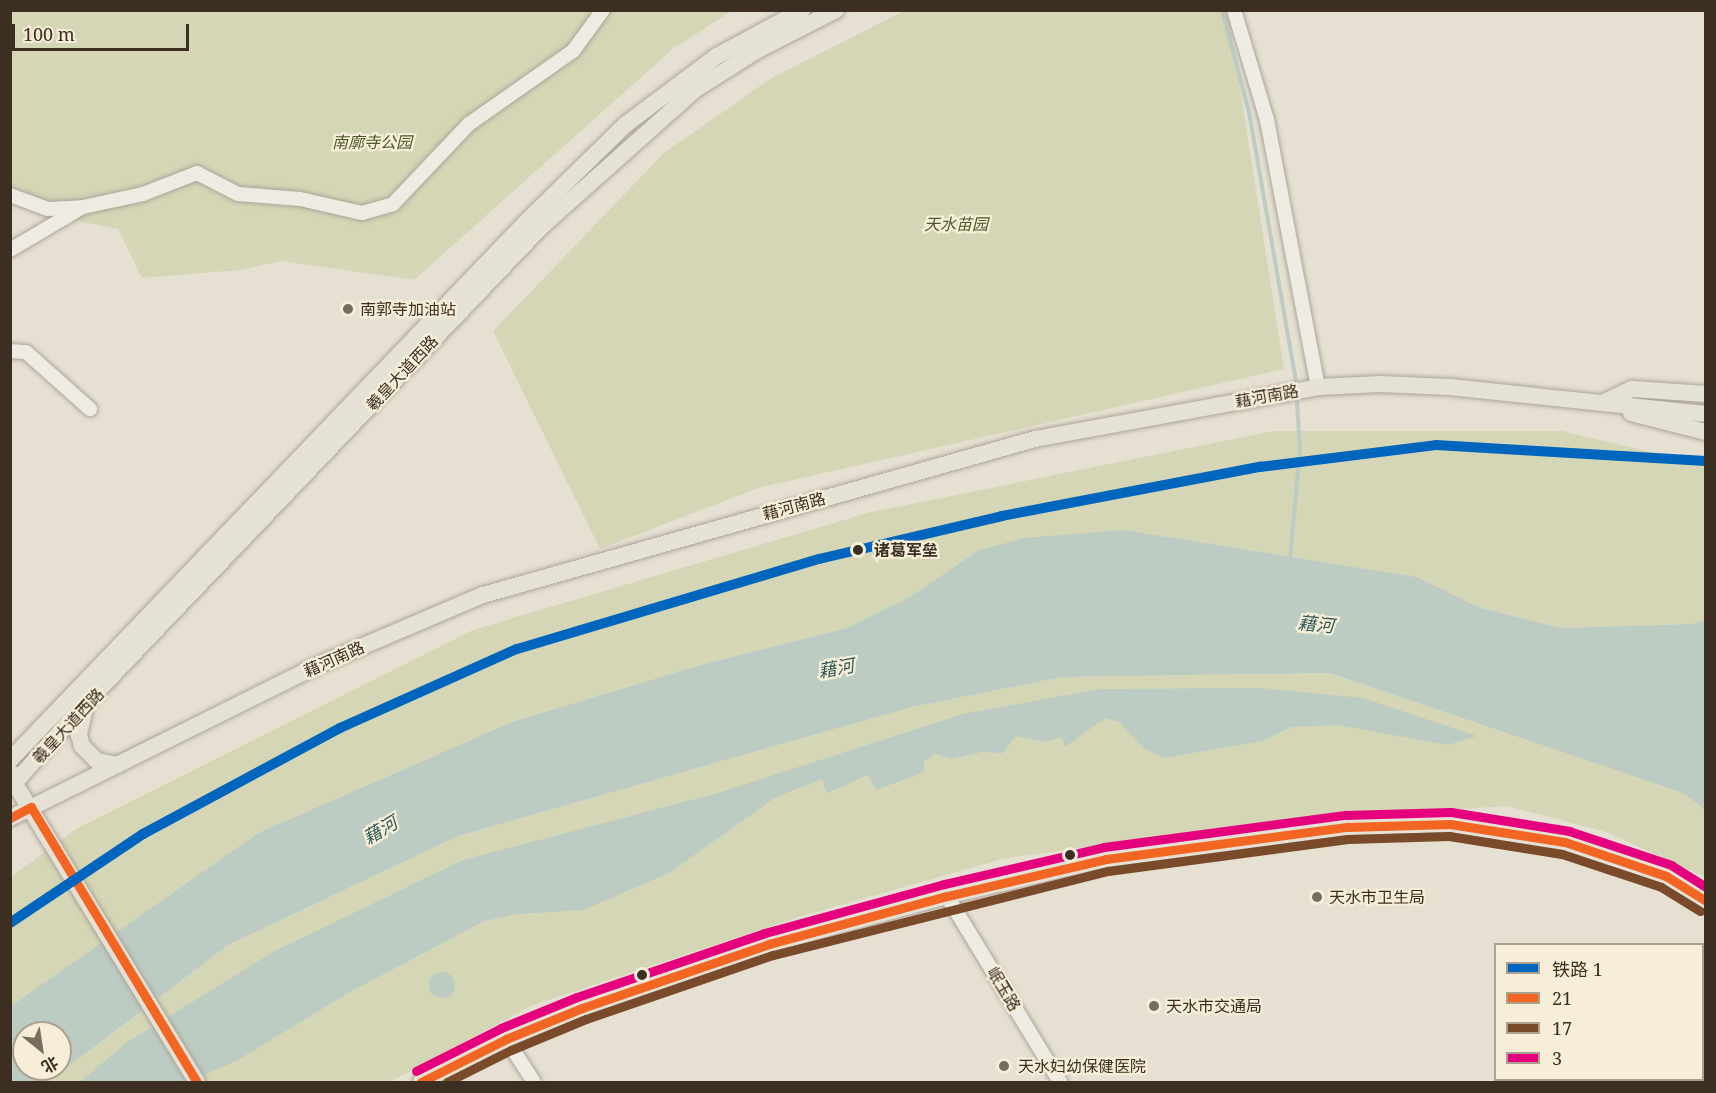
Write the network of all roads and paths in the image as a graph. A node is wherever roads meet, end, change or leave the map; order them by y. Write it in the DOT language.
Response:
graph roads {
  1 [pos="603,10"];
  2 [pos="802,10"];
  3 [pos="836,10"];
  4 [pos="1234,10"];
  5 [pos="10,195"];
  6 [pos="83,207"];
  7 [pos="10,250"];
  8 [pos="10,351"];
  9 [pos="1318,387"];
  10 [pos="1706,394"];
  11 [pos="1602,403"];
  12 [pos="90,409"];
  13 [pos="1706,414"];
  14 [pos="1706,432"];
  15 [pos="87,702"];
  16 [pos="10,761"];
  17 [pos="118,765"];
  18 [pos="13,786"];
  19 [pos="32,807"];
  20 [pos="10,818"];
  21 [pos="948,896"];
  22 [pos="1706,901"];
  23 [pos="506,1040"];
  24 [pos="197,1083"];
  25 [pos="421,1083"];
  26 [pos="534,1083"];
  27 [pos="1060,1083"];
  1 -- 6 [label="street"];
  2 -- 16 [label="main road, 羲皇大道西路"];
  3 -- 15 [label="main road, 羲皇大道西路"];
  4 -- 9 [label="street"];
  5 -- 6 [label="street"];
  6 -- 7 [label="street"];
  8 -- 12 [label="street"];
  9 -- 11 [label="main road, 藉河南路"];
  9 -- 17 [label="main road, 藉河南路"];
  10 -- 11 [label="main road"];
  11 -- 13 [label="main road, 藉河南路"];
  11 -- 14 [label="main road, 藉河南路"];
  15 -- 17 [label="main road"];
  15 -- 18 [label="main road, 羲皇大道西路"];
  16 -- 18 [label="main road"];
  17 -- 19 [label="main road, 藉河南路"];
  18 -- 19 [label="main road"];
  19 -- 20 [label="main road, 藉河南路"];
  19 -- 24 [label="main road"];
  21 -- 22 [label="main road"];
  21 -- 23 [label="main road"];
  21 -- 27 [label="street, 岷玉路"];
  23 -- 25 [label="main road"];
  23 -- 26 [label="street"];
}
